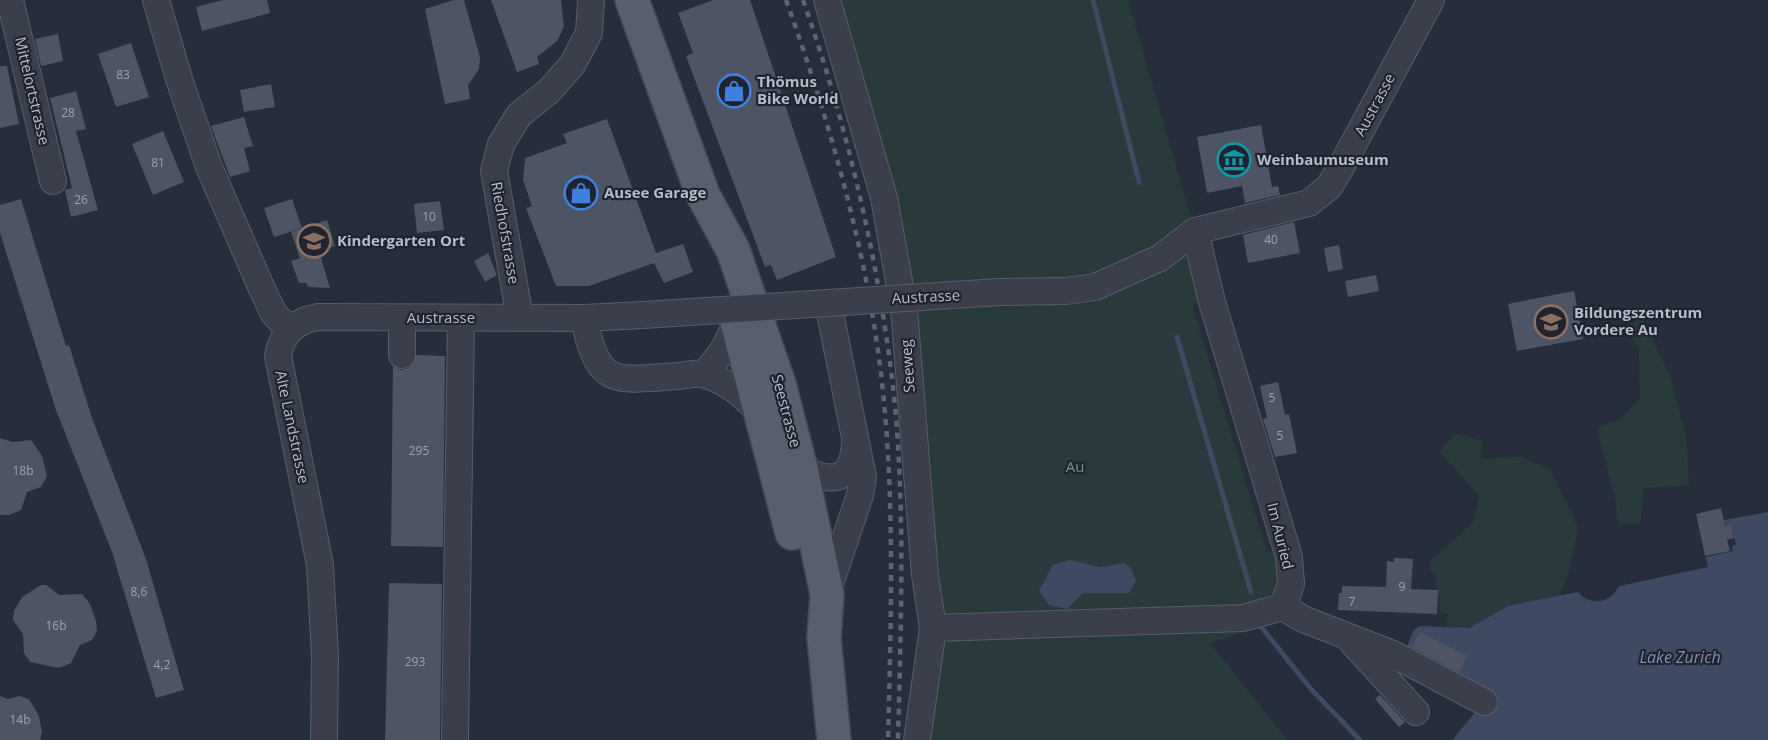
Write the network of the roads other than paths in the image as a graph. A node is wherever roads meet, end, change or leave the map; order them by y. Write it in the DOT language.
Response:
graph roads {
  1 [pos="10,0"];
  2 [pos="156,0"];
  3 [pos="591,0"];
  4 [pos="632,0"];
  5 [pos="826,0"];
  6 [pos="1431,0"];
  7 [pos="53,182"];
  8 [pos="703,195"];
  9 [pos="1195,231"];
  10 [pos="828,303"];
  11 [pos="402,318"];
  12 [pos="461,318"];
  13 [pos="520,318"];
  14 [pos="584,318"];
  15 [pos="736,320"];
  16 [pos="289,329"];
  17 [pos="402,355"];
  18 [pos="704,374"];
  19 [pos="763,416"];
  20 [pos="855,442"];
  21 [pos="801,469"];
  22 [pos="827,594"];
  23 [pos="1283,607"];
  24 [pos="933,628"];
  25 [pos="1348,637"];
  26 [pos="824,638"];
  27 [pos="1484,702"];
  28 [pos="1416,712"];
  29 [pos="324,740"];
  30 [pos="454,740"];
  31 [pos="834,740"];
  32 [pos="918,740"];
  1 -- 7 [label="street, Mittelortstrasse"];
  2 -- 16 [label="street"];
  3 -- 13 [label="street, Riedhofstrasse"];
  4 -- 8 [label="main road, Seestrasse"];
  5 -- 24 [label="street, Seeweg"];
  6 -- 9 [label="street, Austrasse"];
  8 -- 15 [label="main road, Seestrasse"];
  8 -- 21 [label="main road, Seestrasse"];
  9 -- 10 [label="street, Austrasse, bridge"];
  9 -- 23 [label="street, Im Auried"];
  10 -- 14 [label="street, Austrasse, bridge"];
  10 -- 20 [label="street"];
  11 -- 12 [label="street, Austrasse"];
  11 -- 16 [label="street, Austrasse"];
  11 -- 17 [label="street"];
  12 -- 13 [label="street, Austrasse"];
  12 -- 30 [label="street"];
  13 -- 14 [label="street, Austrasse"];
  14 -- 18 [label="street"];
  15 -- 18 [label="street"];
  15 -- 19 [label="main road, Seestrasse"];
  16 -- 29 [label="street, Alte Landstrasse"];
  18 -- 19 [label="street"];
  19 -- 26 [label="main road, Seestrasse"];
  20 -- 21 [label="street"];
  20 -- 22 [label="street"];
  21 -- 22 [label="main road, Seestrasse"];
  22 -- 26 [label="main road, Seestrasse"];
  23 -- 24 [label="street"];
  23 -- 25 [label="street"];
  24 -- 32 [label="street, Seeweg"];
  25 -- 27 [label="street"];
  25 -- 28 [label="street"];
  26 -- 31 [label="main road, Seestrasse"];
}
